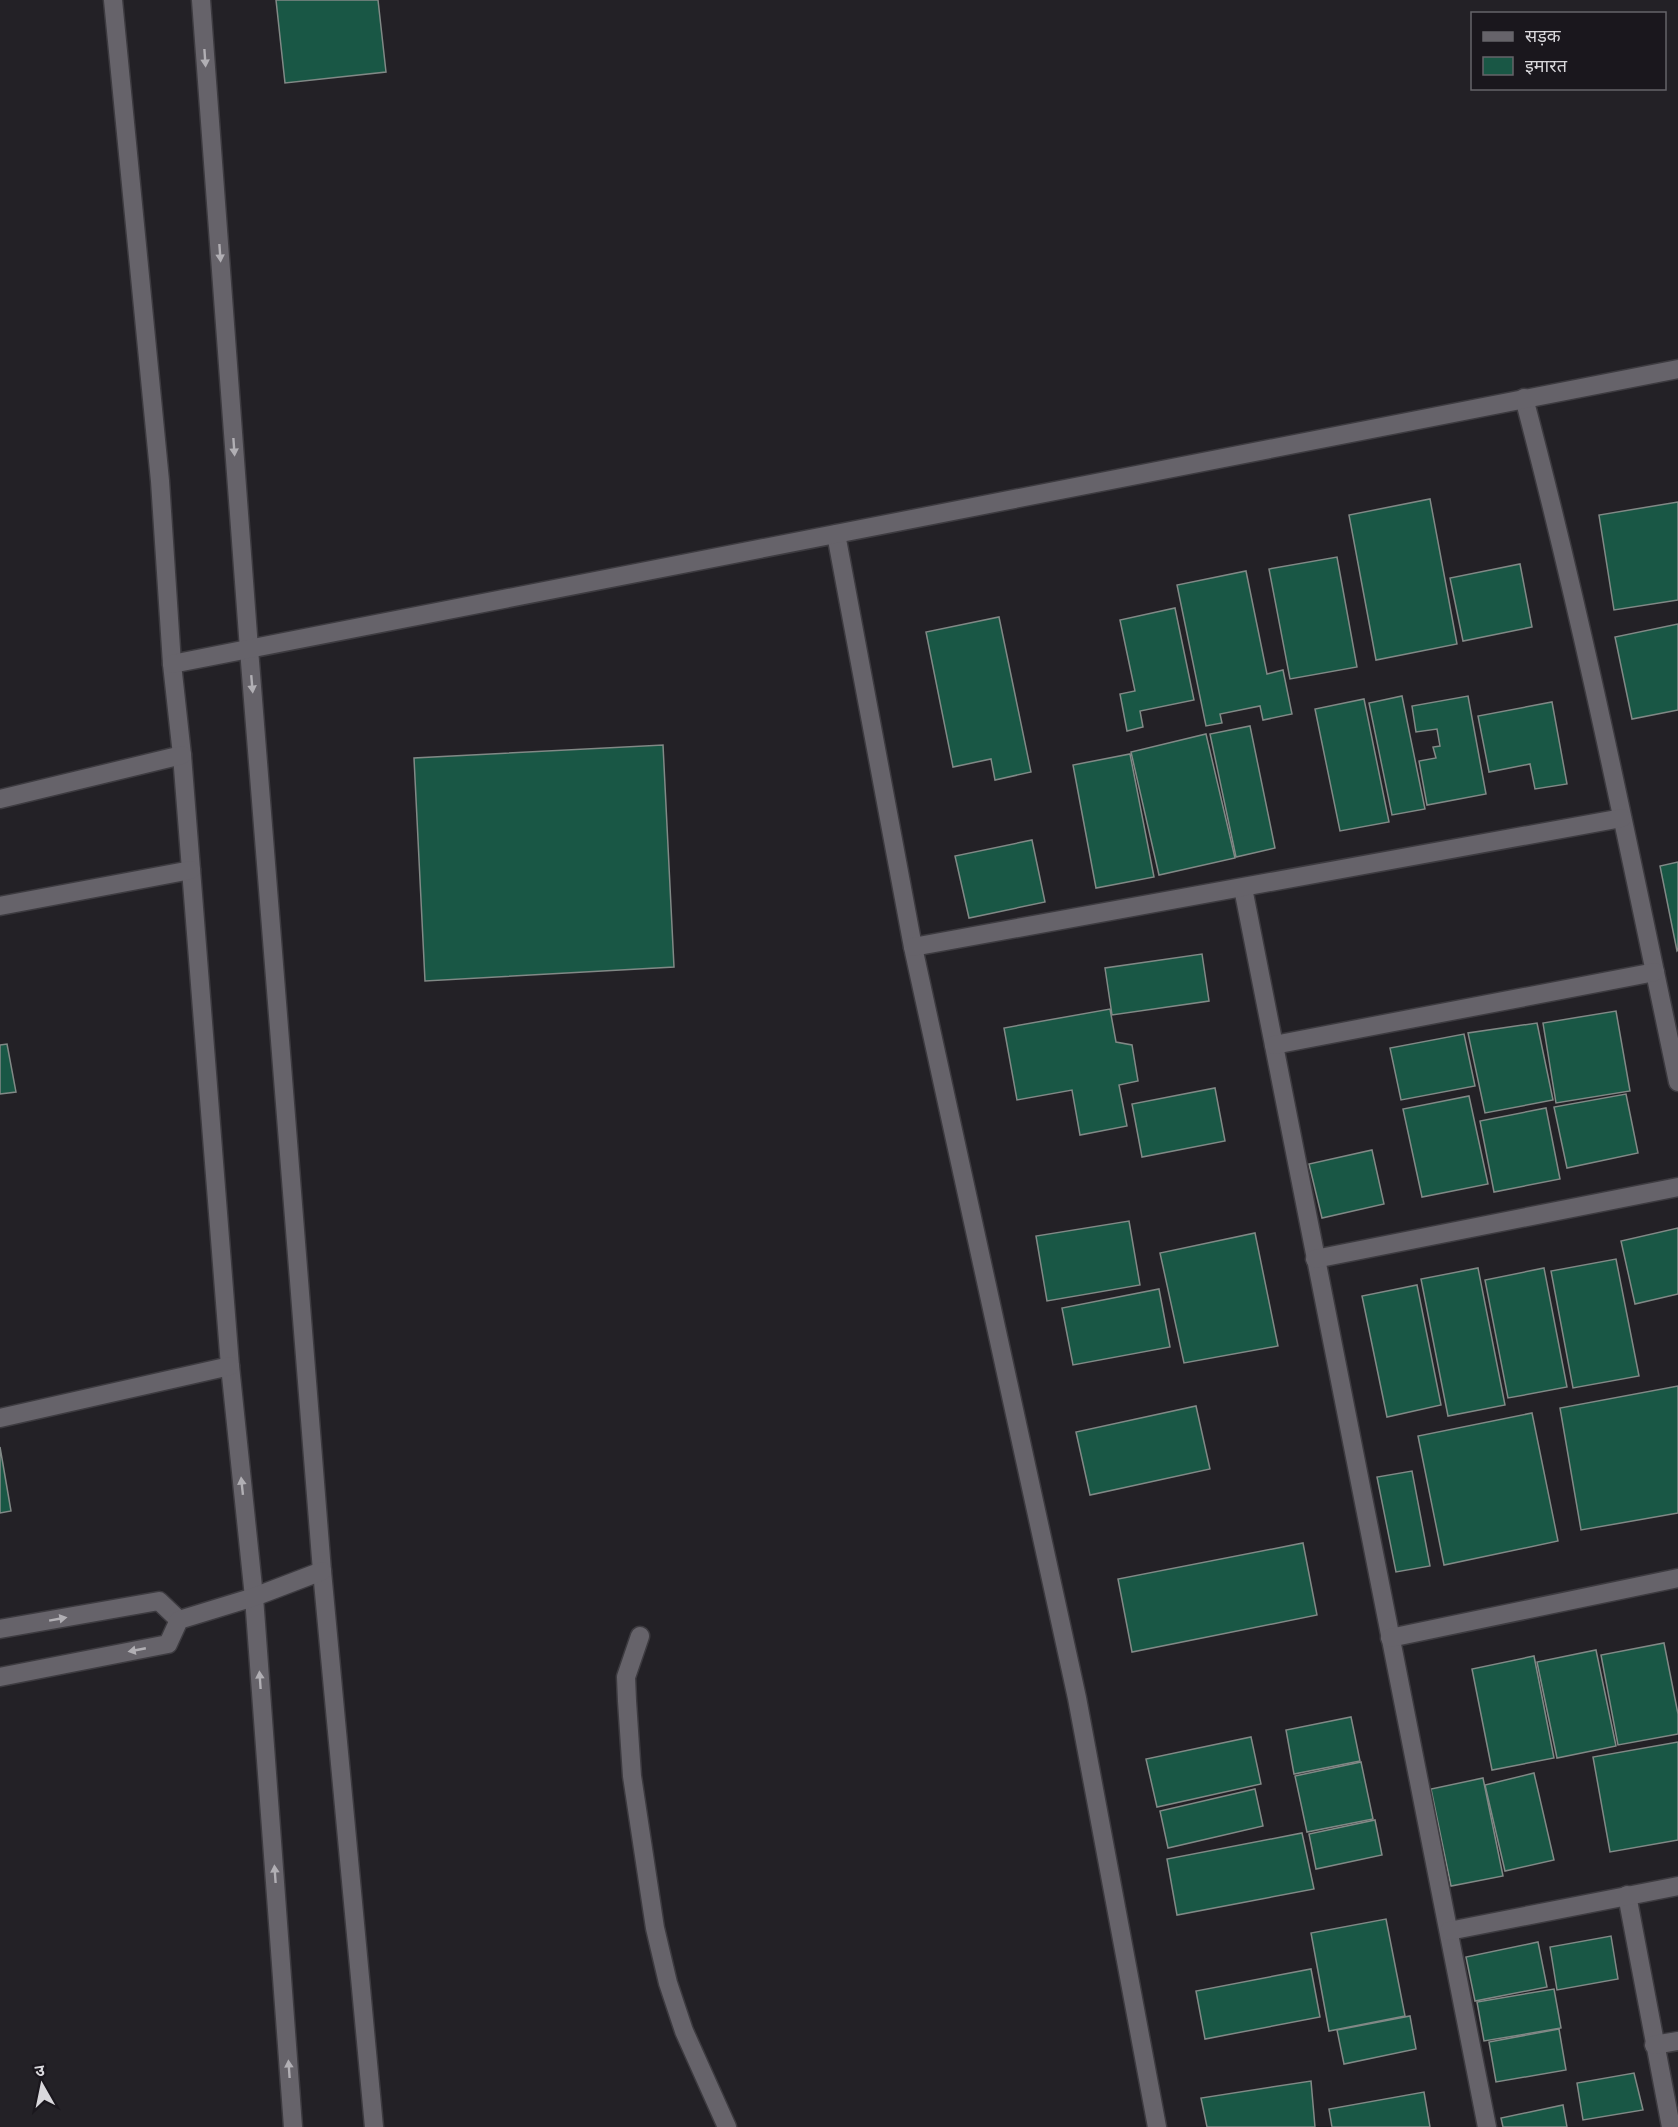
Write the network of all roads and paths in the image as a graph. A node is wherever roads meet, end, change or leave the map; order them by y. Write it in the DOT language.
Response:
graph roads {
  1 [pos="113,0"];
  2 [pos="201,0"];
  3 [pos="1678,369"];
  4 [pos="1524,398"];
  5 [pos="836,534"];
  6 [pos="249,649"];
  7 [pos="172,664"];
  8 [pos="182,755"];
  9 [pos="0,799"];
  10 [pos="1622,818"];
  11 [pos="191,870"];
  12 [pos="1243,888"];
  13 [pos="0,906"];
  14 [pos="913,947"];
  15 [pos="1655,972"];
  16 [pos="1274,1045"];
  17 [pos="1678,1082"];
  18 [pos="1678,1187"];
  19 [pos="1315,1259"];
  20 [pos="230,1366"];
  21 [pos="0,1418"];
  22 [pos="322,1571"];
  23 [pos="1678,1578"];
  24 [pos="254,1597"];
  25 [pos="179,1620"];
  26 [pos="0,1629"];
  27 [pos="640,1636"];
  28 [pos="1390,1638"];
  29 [pos="0,1677"];
  30 [pos="1678,1886"];
  31 [pos="1627,1895"];
  32 [pos="1449,1931"];
  33 [pos="1678,2041"];
  34 [pos="1654,2045"];
  35 [pos="293,2127"];
  36 [pos="374,2127"];
  37 [pos="727,2127"];
  38 [pos="1157,2127"];
  39 [pos="1487,2127"];
  40 [pos="1671,2127"];
  1 -- 7 [label="street"];
  2 -- 6 [label="street, one-way"];
  3 -- 4 [label="street"];
  4 -- 5 [label="street"];
  4 -- 10 [label="street"];
  5 -- 6 [label="street"];
  5 -- 14 [label="street"];
  6 -- 7 [label="street"];
  6 -- 22 [label="street, one-way"];
  7 -- 8 [label="street"];
  8 -- 9 [label="street"];
  8 -- 11 [label="street"];
  10 -- 12 [label="street"];
  10 -- 15 [label="street"];
  11 -- 13 [label="street"];
  11 -- 20 [label="street"];
  12 -- 14 [label="street"];
  12 -- 16 [label="street"];
  14 -- 38 [label="street"];
  15 -- 16 [label="street"];
  15 -- 17 [label="street"];
  16 -- 19 [label="street"];
  18 -- 19 [label="street"];
  19 -- 28 [label="street"];
  20 -- 21 [label="street"];
  24 -- 20 [label="street, one-way"];
  22 -- 24 [label="street"];
  22 -- 36 [label="street"];
  23 -- 28 [label="street"];
  24 -- 25 [label="street"];
  35 -- 24 [label="street, one-way"];
  26 -- 25 [label="street, one-way"];
  25 -- 29 [label="street, one-way"];
  27 -- 37 [label="street"];
  28 -- 32 [label="street"];
  30 -- 31 [label="street"];
  31 -- 32 [label="street"];
  31 -- 34 [label="street"];
  32 -- 39 [label="street"];
  33 -- 34 [label="street"];
  34 -- 40 [label="street"];
}
